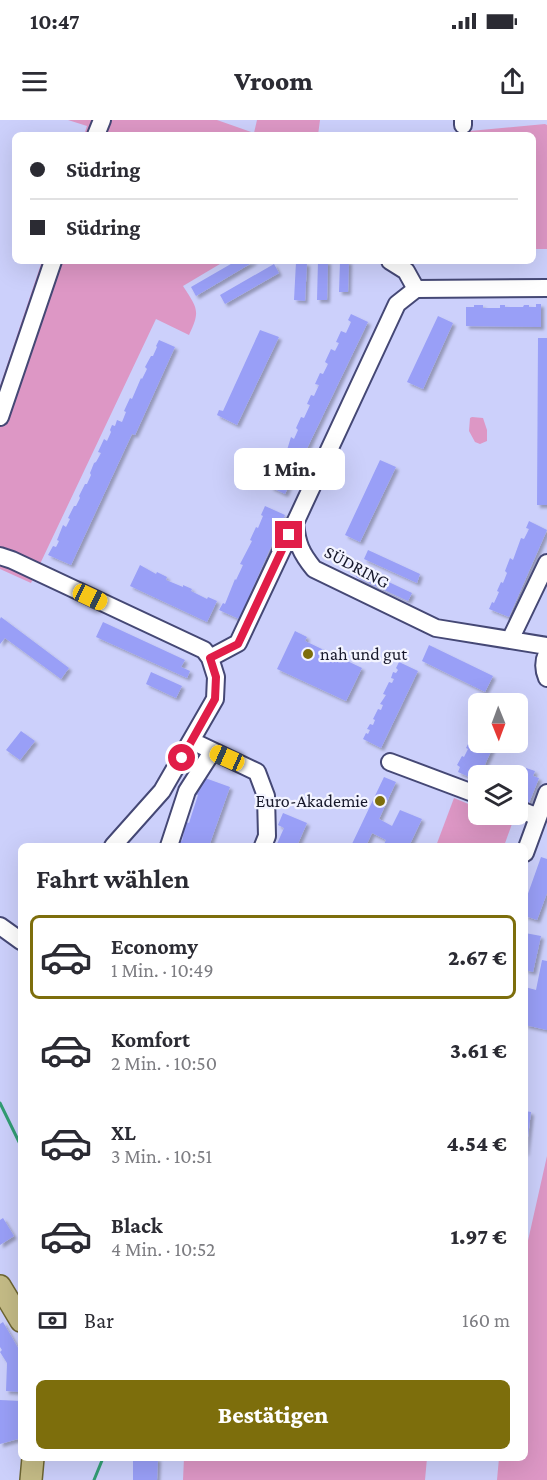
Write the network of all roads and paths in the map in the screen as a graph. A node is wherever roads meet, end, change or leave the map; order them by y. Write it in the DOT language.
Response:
graph roads {
  1 [pos="52,264"];
  2 [pos="395,264"];
  3 [pos="547,288"];
  4 [pos="416,289"];
  5 [pos="0,417"];
  6 [pos="289,535"];
  7 [pos="0,556"];
  8 [pos="547,563"];
  9 [pos="510,640"];
  10 [pos="547,646"];
  11 [pos="547,653"];
  12 [pos="210,658"];
  13 [pos="547,678"];
  14 [pos="192,741"];
  15 [pos="212,752"];
  16 [pos="390,762"];
  17 [pos="468,791"];
  18 [pos="547,793"];
  19 [pos="528,813"];
  20 [pos="538,817"];
  21 [pos="265,841"];
  22 [pos="116,843"];
  23 [pos="170,843"];
  24 [pos="528,845"];
  25 [pos="0,926"];
  26 [pos="18,938"];
  27 [pos="0,1286"];
  28 [pos="18,1316"];
  29 [pos="33,1461"];
  30 [pos="31,1480"];
  1 -- 5 [label="street"];
  2 -- 4 [label="street"];
  3 -- 4 [label="street"];
  4 -- 9 [label="street, SÜDRING"];
  6 -- 12 [label="street"];
  7 -- 12 [label="street"];
  8 -- 9 [label="street"];
  9 -- 10 [label="street, SÜDRING"];
  11 -- 13 [label="street"];
  12 -- 14 [label="street"];
  14 -- 15 [label="street"];
  14 -- 22 [label="street"];
  15 -- 21 [label="street"];
  15 -- 23 [label="street"];
  16 -- 17 [label="street"];
  18 -- 20 [label="street"];
  19 -- 20 [label="street"];
  20 -- 24 [label="street"];
  25 -- 26 [label="street"];
  27 -- 28 [label="main road"];
  29 -- 30 [label="main road"];
}
